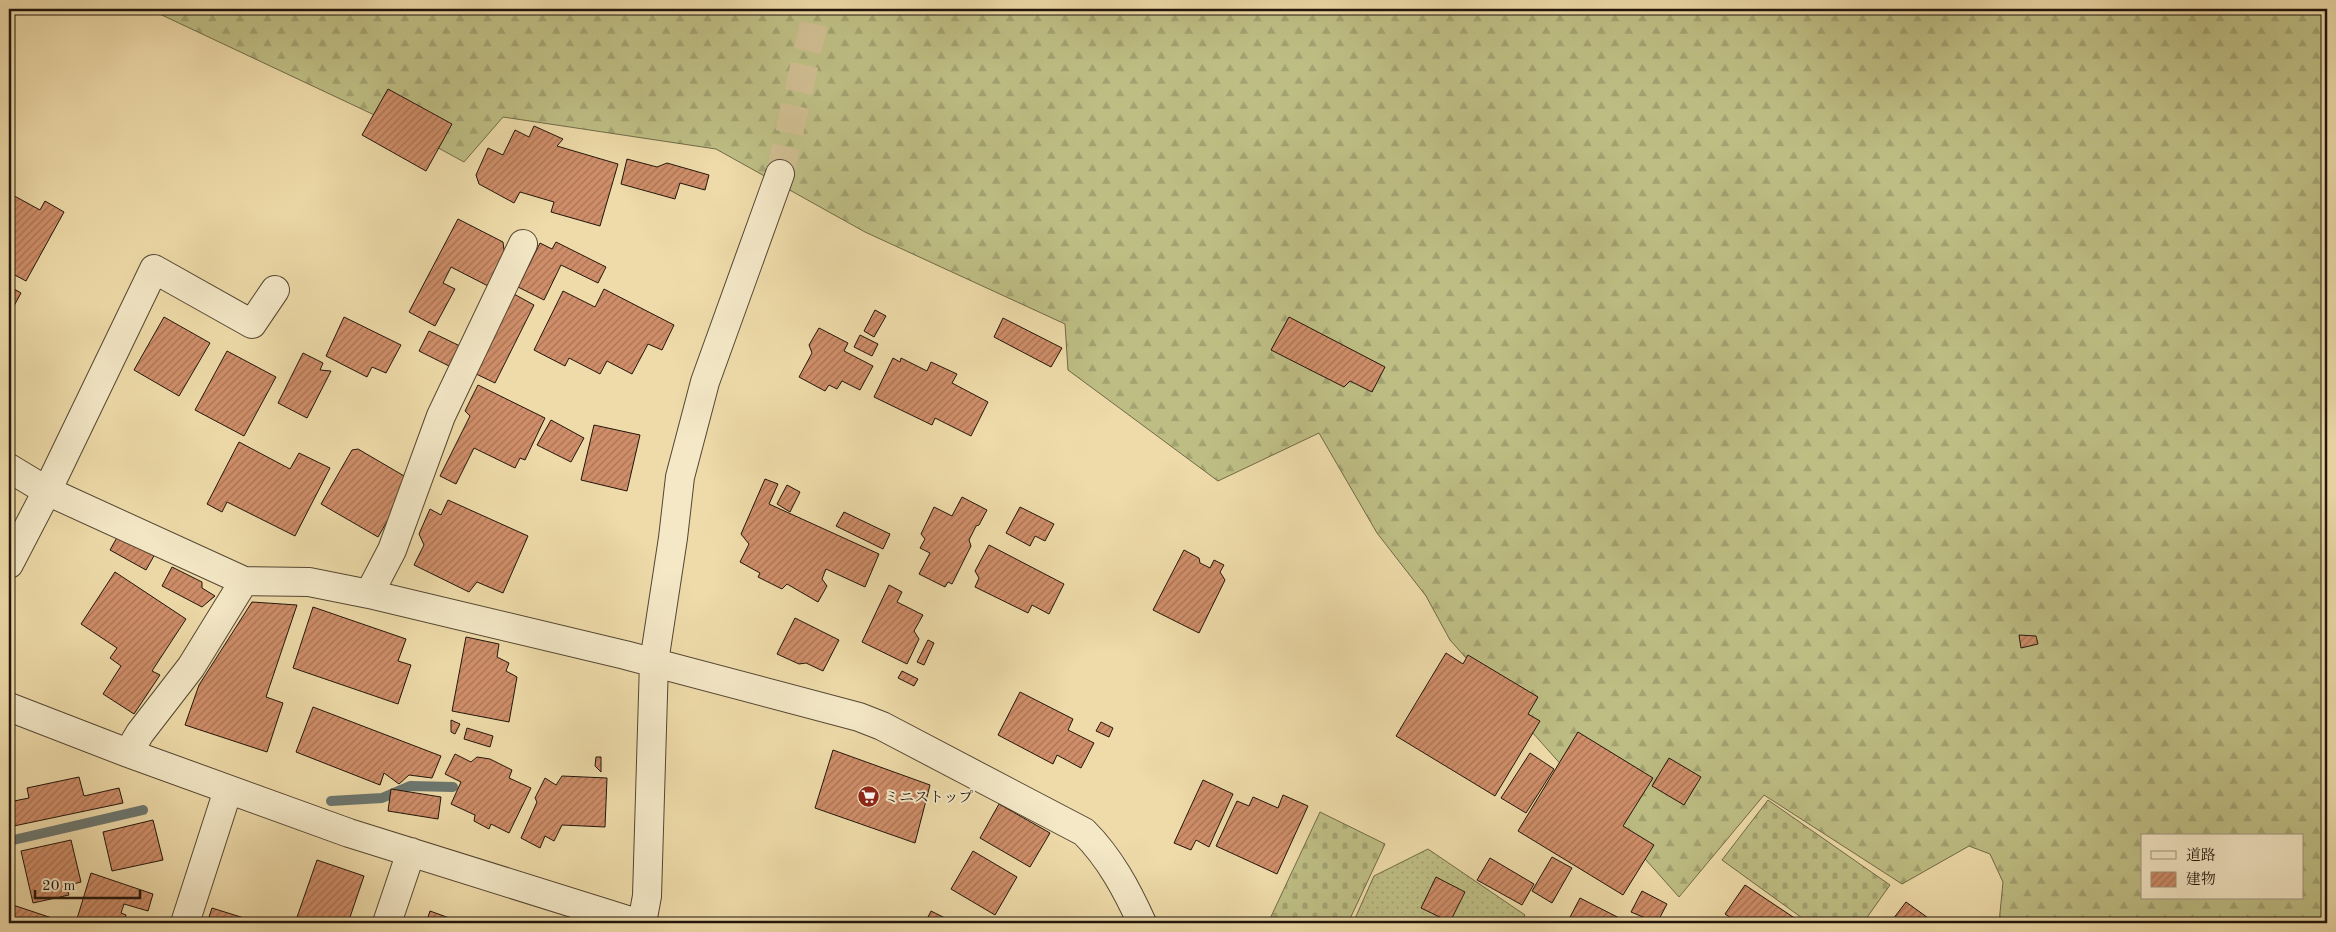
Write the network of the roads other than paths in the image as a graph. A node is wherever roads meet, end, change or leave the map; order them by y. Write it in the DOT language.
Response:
graph roads {
  1 [pos="780,174"];
  2 [pos="523,244"];
  3 [pos="275,290"];
  4 [pos="9,468"];
  5 [pos="47,491"];
  6 [pos="9,564"];
  7 [pos="244,581"];
  8 [pos="369,594"];
  9 [pos="654,662"];
  10 [pos="9,707"];
  11 [pos="128,753"];
  12 [pos="228,790"];
  13 [pos="411,852"];
  14 [pos="185,923"];
  15 [pos="387,923"];
  16 [pos="637,923"];
  17 [pos="642,923"];
  18 [pos="1142,923"];
  1 -- 9 [label="street"];
  2 -- 8 [label="street"];
  3 -- 5 [label="street"];
  4 -- 5 [label="street"];
  5 -- 6 [label="street"];
  5 -- 7 [label="street"];
  7 -- 8 [label="street"];
  7 -- 11 [label="street"];
  8 -- 9 [label="street"];
  9 -- 17 [label="street"];
  9 -- 18 [label="street"];
  10 -- 11 [label="street"];
  11 -- 12 [label="street"];
  12 -- 13 [label="street"];
  12 -- 14 [label="street"];
  13 -- 15 [label="street"];
  13 -- 16 [label="street"];
}
